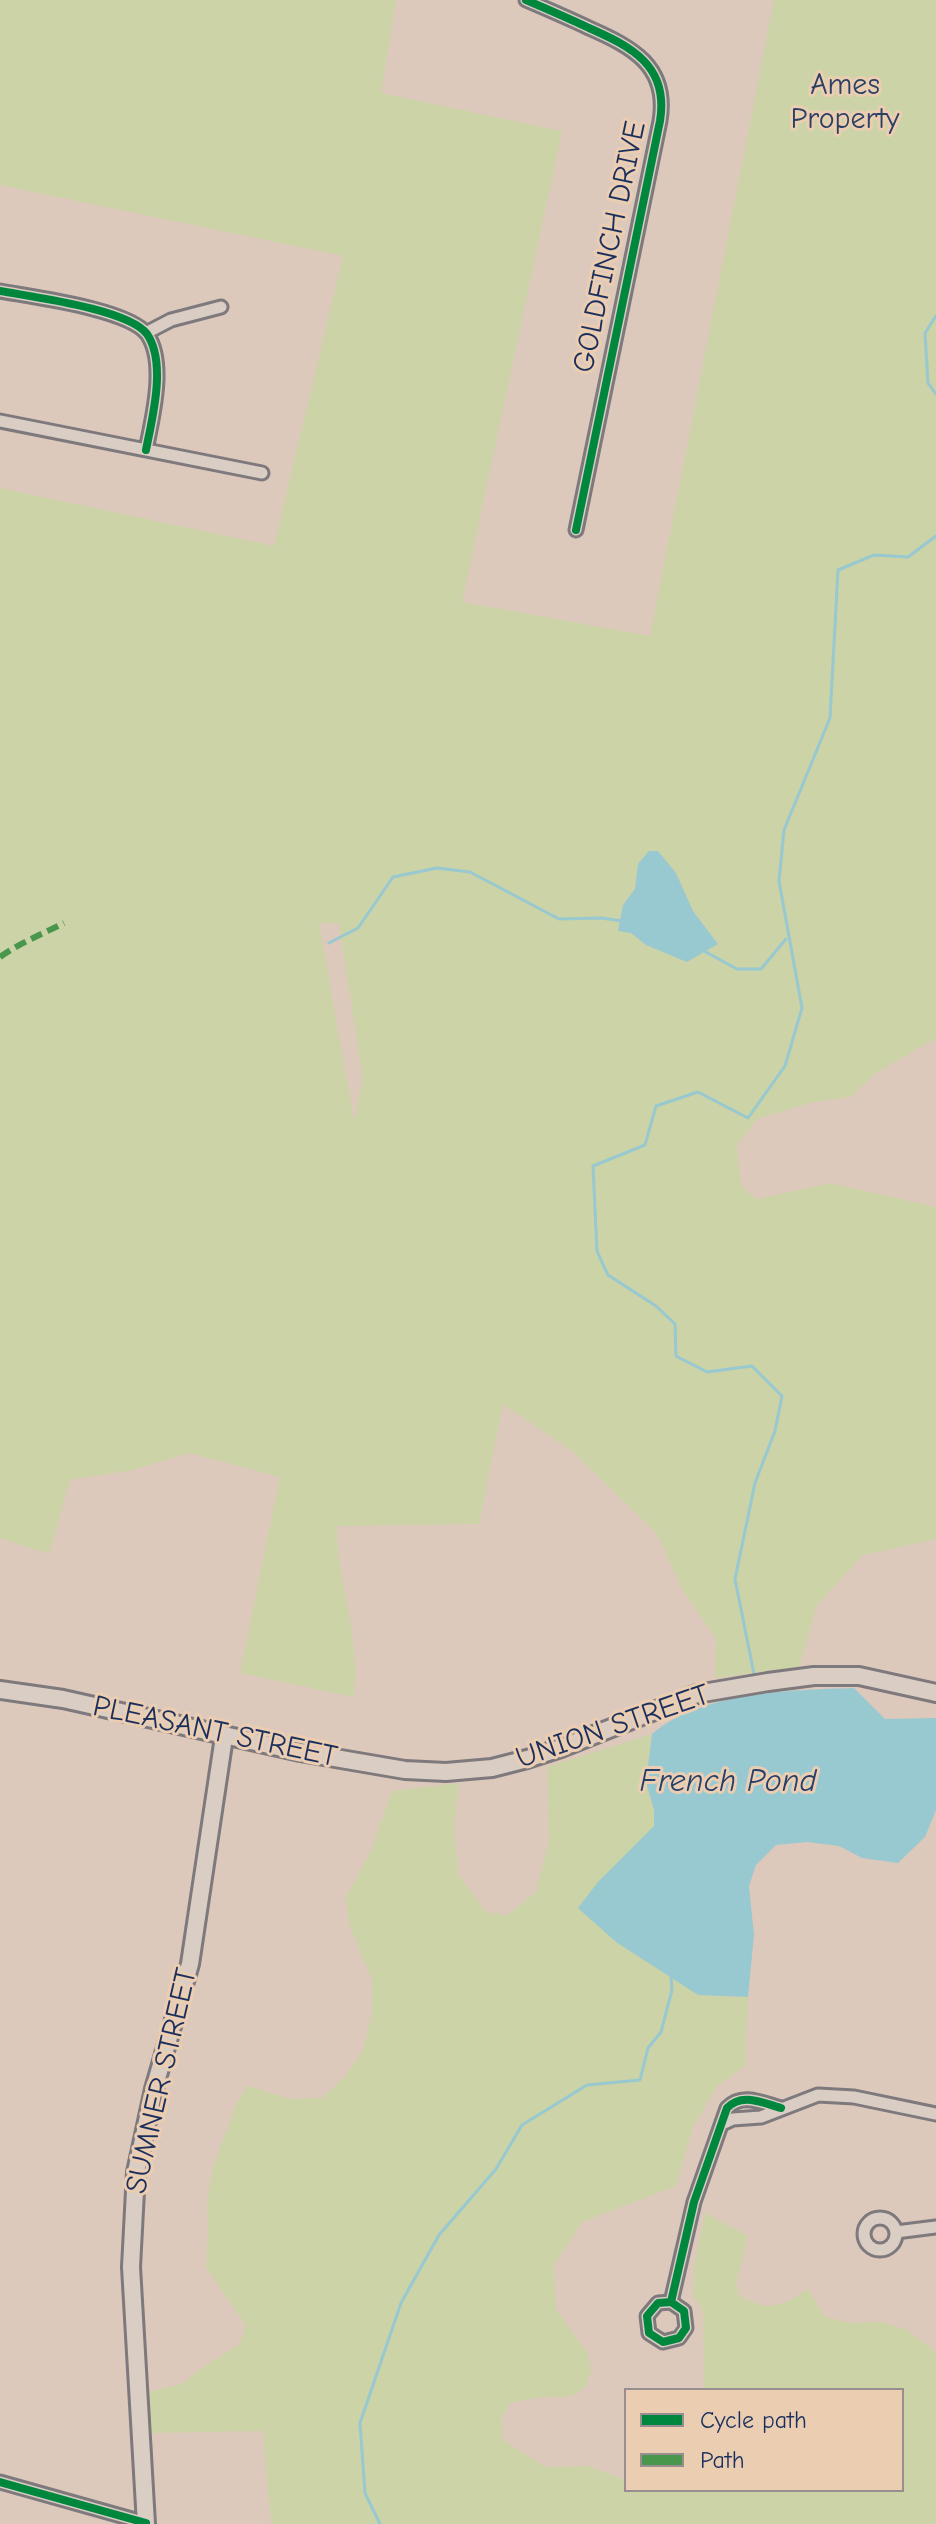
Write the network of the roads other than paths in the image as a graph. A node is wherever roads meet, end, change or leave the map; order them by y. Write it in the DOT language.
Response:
graph roads {
  1 [pos="526,0"];
  2 [pos="0,291"];
  3 [pos="221,307"];
  4 [pos="146,333"];
  5 [pos="0,421"];
  6 [pos="146,450"];
  7 [pos="262,473"];
  8 [pos="576,530"];
  9 [pos="0,1690"];
  10 [pos="936,1693"];
  11 [pos="224,1737"];
  12 [pos="431,1772"];
  13 [pos="781,2108"];
  14 [pos="936,2114"];
  15 [pos="722,2124"];
  16 [pos="936,2227"];
  17 [pos="896,2232"];
  18 [pos="671,2302"];
  19 [pos="0,2482"];
  20 [pos="146,2523"];
  1 -- 8 [label="street, GOLDFINCH DRIVE"];
  2 -- 4 [label="street"];
  3 -- 4 [label="street"];
  4 -- 6 [label="street"];
  5 -- 6 [label="street"];
  6 -- 7 [label="street"];
  9 -- 11 [label="main road, PLEASANT STREET"];
  10 -- 12 [label="main road, UNION STREET"];
  11 -- 12 [label="main road, PLEASANT STREET"];
  11 -- 20 [label="main road, SUMNER STREET"];
  13 -- 14 [label="street"];
  13 -- 15 [label="street"];
  13 -- 15 [label="street"];
  15 -- 18 [label="street"];
  16 -- 17 [label="street"];
  19 -- 20 [label="street"];
}
